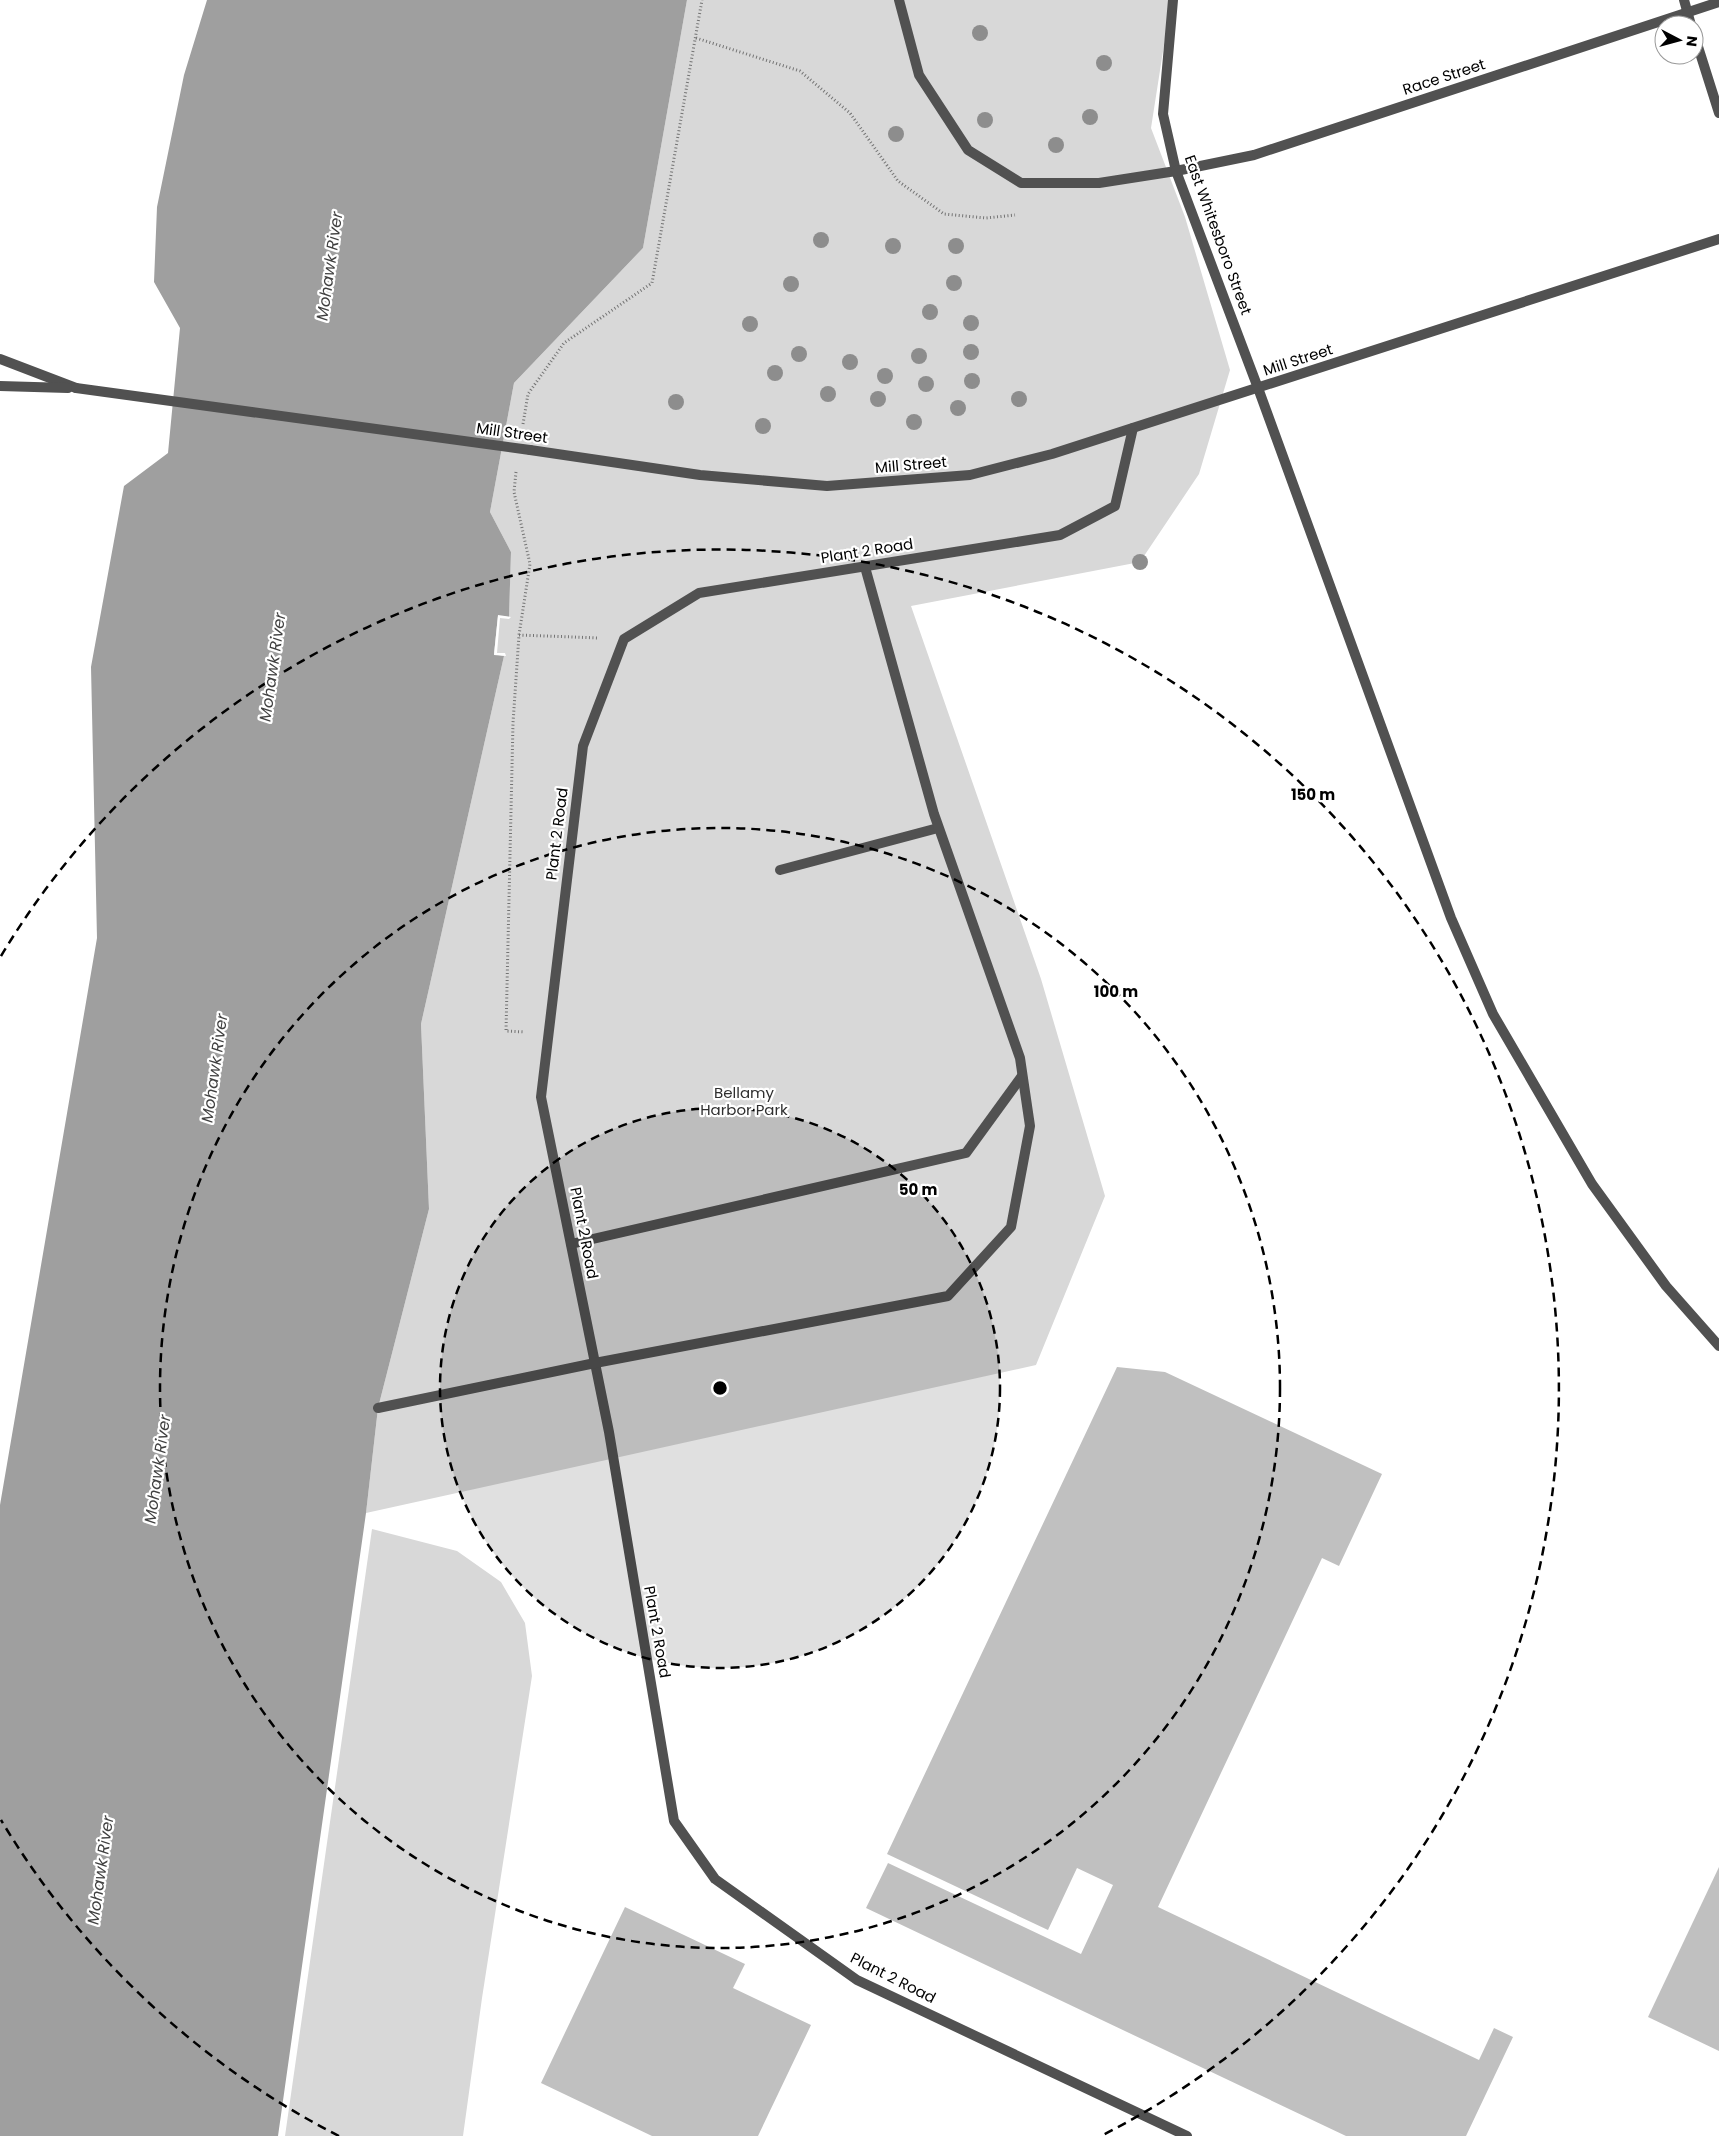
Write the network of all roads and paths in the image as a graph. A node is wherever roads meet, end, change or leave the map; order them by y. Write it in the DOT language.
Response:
graph roads {
  1 [pos="702,0"];
  2 [pos="899,0"];
  3 [pos="1174,0"];
  4 [pos="1684,0"];
  5 [pos="1719,2"];
  6 [pos="1687,12"];
  7 [pos="1688,15"];
  8 [pos="696,38"];
  9 [pos="1704,65"];
  10 [pos="1719,113"];
  11 [pos="1176,171"];
  12 [pos="1015,215"];
  13 [pos="1719,239"];
  14 [pos="0,359"];
  15 [pos="0,386"];
  16 [pos="76,388"];
  17 [pos="1258,388"];
  18 [pos="1133,428"];
  19 [pos="522,433"];
  20 [pos="518,463"];
  21 [pos="865,567"];
  22 [pos="519,635"];
  23 [pos="624,639"];
  24 [pos="938,828"];
  25 [pos="780,870"];
  26 [pos="549,1032"];
  27 [pos="1022,1076"];
  28 [pos="571,1244"];
  29 [pos="1719,1346"];
  30 [pos="595,1363"];
  31 [pos="378,1408"];
  32 [pos="1187,2136"];
  1 -- 8 [label="path"];
  2 -- 11 [label="street, Race Street"];
  3 -- 11 [label="street, East Whitesboro Street"];
  4 -- 6 [label="street"];
  5 -- 6 [label="street, Race Street"];
  6 -- 7 [label="street"];
  6 -- 11 [label="street, Race Street"];
  8 -- 12 [label="path"];
  8 -- 19 [label="path"];
  9 -- 10 [label="street"];
  11 -- 17 [label="street, East Whitesboro Street"];
  13 -- 17 [label="street, Mill Street"];
  14 -- 16 [label="street, Mill Street"];
  15 -- 16 [label="street, Mill Street"];
  16 -- 18 [label="street, Mill Street, bridge"];
  17 -- 18 [label="street, Mill Street"];
  17 -- 29 [label="street, East Whitesboro Street"];
  18 -- 21 [label="street, Plant 2 Road"];
  20 -- 22 [label="path"];
  21 -- 23 [label="street, Plant 2 Road"];
  21 -- 24 [label="street"];
  22 -- 23 [label="path"];
  22 -- 26 [label="path"];
  23 -- 26 [label="street, Plant 2 Road"];
  24 -- 25 [label="street"];
  24 -- 27 [label="street"];
  26 -- 28 [label="street, Plant 2 Road"];
  27 -- 28 [label="street"];
  27 -- 30 [label="street"];
  28 -- 30 [label="street, Plant 2 Road"];
  30 -- 31 [label="street"];
  30 -- 32 [label="street, Plant 2 Road"];
}
